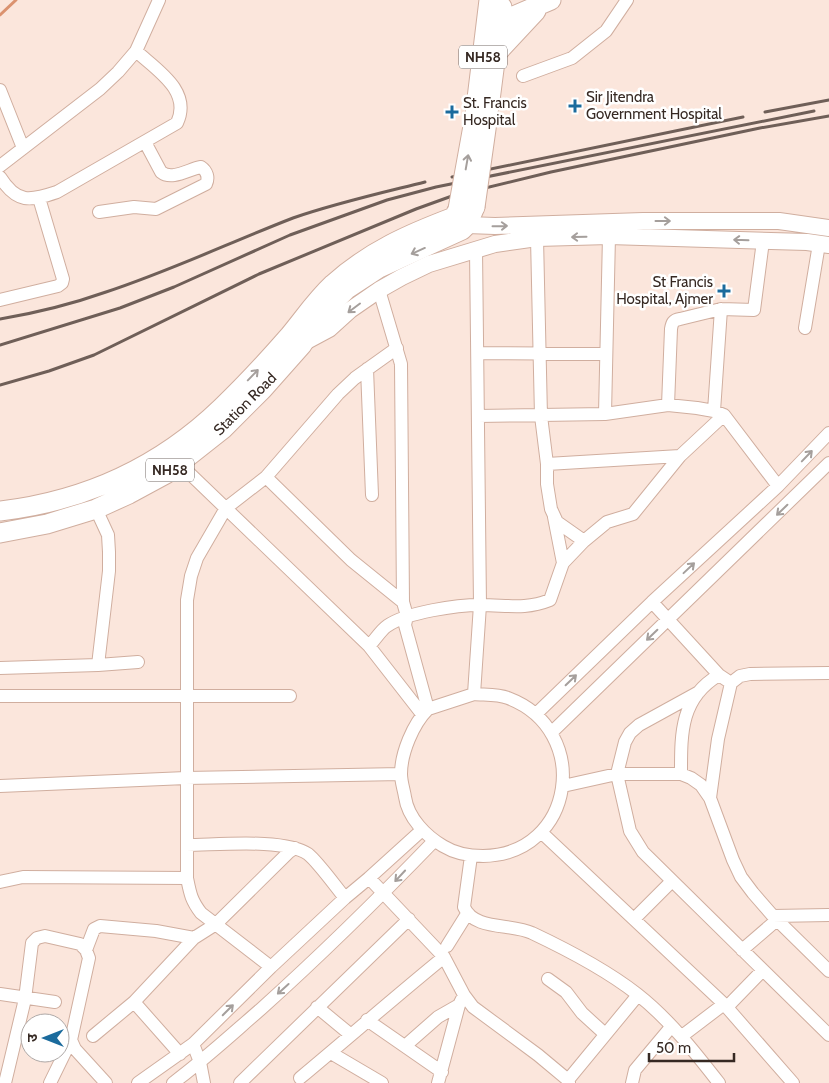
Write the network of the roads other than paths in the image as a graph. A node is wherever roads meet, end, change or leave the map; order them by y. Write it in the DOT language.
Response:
graph roads {
  1 [pos="159,0"];
  2 [pos="522,0"];
  3 [pos="627,0"];
  4 [pos="546,2"];
  5 [pos="495,12"];
  6 [pos="136,51"];
  7 [pos="497,53"];
  8 [pos="523,76"];
  9 [pos="0,90"];
  10 [pos="482,115"];
  11 [pos="144,142"];
  12 [pos="23,148"];
  13 [pos="0,166"];
  14 [pos="0,177"];
  15 [pos="39,198"];
  16 [pos="99,212"];
  17 [pos="460,216"];
  18 [pos="829,228"];
  19 [pos="609,236"];
  20 [pos="537,238"];
  21 [pos="763,241"];
  22 [pos="818,244"];
  23 [pos="476,250"];
  24 [pos="379,290"];
  25 [pos="0,300"];
  26 [pos="721,309"];
  27 [pos="805,328"];
  28 [pos="296,339"];
  29 [pos="397,348"];
  30 [pos="478,353"];
  31 [pos="539,354"];
  32 [pos="606,354"];
  33 [pos="367,369"];
  34 [pos="241,399"];
  35 [pos="668,405"];
  36 [pos="719,413"];
  37 [pos="605,414"];
  38 [pos="225,415"];
  39 [pos="478,416"];
  40 [pos="540,416"];
  41 [pos="829,434"];
  42 [pos="680,456"];
  43 [pos="829,463"];
  44 [pos="547,464"];
  45 [pos="186,470"];
  46 [pos="266,477"];
  47 [pos="778,486"];
  48 [pos="372,495"];
  49 [pos="226,508"];
  50 [pos="96,509"];
  51 [pos="0,511"];
  52 [pos="553,513"];
  53 [pos="0,518"];
  54 [pos="0,526"];
  55 [pos="0,532"];
  56 [pos="584,541"];
  57 [pos="563,563"];
  58 [pos="404,602"];
  59 [pos="652,602"];
  60 [pos="480,605"];
  61 [pos="408,616"];
  62 [pos="668,620"];
  63 [pos="370,646"];
  64 [pos="138,662"];
  65 [pos="98,665"];
  66 [pos="0,668"];
  67 [pos="829,673"];
  68 [pos="719,675"];
  69 [pos="731,682"];
  70 [pos="699,692"];
  71 [pos="474,694"];
  72 [pos="0,696"];
  73 [pos="290,696"];
  74 [pos="188,697"];
  75 [pos="425,711"];
  76 [pos="536,714"];
  77 [pos="552,732"];
  78 [pos="401,774"];
  79 [pos="617,774"];
  80 [pos="681,774"];
  81 [pos="186,778"];
  82 [pos="0,786"];
  83 [pos="563,786"];
  84 [pos="710,798"];
  85 [pos="422,830"];
  86 [pos="541,832"];
  87 [pos="434,841"];
  88 [pos="187,845"];
  89 [pos="295,848"];
  90 [pos="471,856"];
  91 [pos="187,878"];
  92 [pos="370,878"];
  93 [pos="672,881"];
  94 [pos="0,882"];
  95 [pos="384,893"];
  96 [pos="345,898"];
  97 [pos="467,914"];
  98 [pos="829,915"];
  99 [pos="776,918"];
  100 [pos="409,919"];
  101 [pos="634,919"];
  102 [pos="216,924"];
  103 [pos="194,938"];
  104 [pos="86,950"];
  105 [pos="742,950"];
  106 [pos="445,951"];
  107 [pos="271,967"];
  108 [pos="763,970"];
  109 [pos="829,971"];
  110 [pos="548,979"];
  111 [pos="0,994"];
  112 [pos="638,995"];
  113 [pos="25,999"];
  114 [pos="462,1000"];
  115 [pos="55,1002"];
  116 [pos="134,1002"];
  117 [pos="725,1005"];
  118 [pos="317,1007"];
  119 [pos="367,1020"];
  120 [pos="671,1027"];
  121 [pos="605,1034"];
  122 [pos="351,1035"];
  123 [pos="829,1035"];
  124 [pos="93,1036"];
  125 [pos="682,1036"];
  126 [pos="71,1040"];
  127 [pos="193,1044"];
  128 [pos="405,1046"];
  129 [pos="331,1052"];
  130 [pos="180,1054"];
  131 [pos="200,1062"];
  132 [pos="300,1078"];
  133 [pos="440,1078"];
  134 [pos="568,1082"];
  135 [pos="5,1083"];
  136 [pos="50,1083"];
  137 [pos="106,1083"];
  138 [pos="138,1083"];
  139 [pos="173,1083"];
  140 [pos="204,1083"];
  141 [pos="240,1083"];
  142 [pos="382,1083"];
  143 [pos="632,1083"];
  144 [pos="719,1083"];
  145 [pos="793,1083"];
  1 -- 6 [label="street"];
  2 -- 5 [label="highway"];
  3 -- 8 [label="street"];
  4 -- 5 [label="highway"];
  4 -- 7 [label="highway"];
  5 -- 7 [label="highway, NH58"];
  5 -- 10 [label="highway, NH58"];
  6 -- 11 [label="street"];
  6 -- 12 [label="street"];
  7 -- 10 [label="highway, NH58"];
  9 -- 12 [label="street"];
  10 -- 17 [label="highway, NH58, bridge"];
  11 -- 15 [label="street"];
  11 -- 16 [label="street"];
  12 -- 13 [label="street"];
  14 -- 15 [label="street"];
  15 -- 25 [label="street"];
  17 -- 18 [label="main road, one-way"];
  17 -- 28 [label="highway, Station Road / NH58"];
  19 -- 20 [label="main road, Station Road, one-way"];
  21 -- 19 [label="main road, Station Road, one-way"];
  19 -- 32 [label="street"];
  20 -- 23 [label="main road, Station Road"];
  20 -- 31 [label="street"];
  21 -- 22 [label="main road, Station Road"];
  21 -- 26 [label="street"];
  22 -- 27 [label="street"];
  23 -- 24 [label="main road, Station Road, one-way"];
  23 -- 30 [label="street"];
  24 -- 28 [label="main road, Station Road, one-way"];
  24 -- 29 [label="street"];
  26 -- 35 [label="street"];
  26 -- 36 [label="street"];
  28 -- 34 [label="highway, Station Road / NH58"];
  29 -- 33 [label="street"];
  29 -- 58 [label="street"];
  30 -- 31 [label="street"];
  30 -- 39 [label="street"];
  31 -- 32 [label="street"];
  31 -- 40 [label="street"];
  32 -- 37 [label="street"];
  33 -- 46 [label="street"];
  33 -- 48 [label="street"];
  34 -- 38 [label="highway"];
  34 -- 50 [label="highway, Station Road / NH58"];
  34 -- 51 [label="highway, Station Road / NH58"];
  35 -- 36 [label="street"];
  35 -- 37 [label="street"];
  36 -- 42 [label="street"];
  36 -- 47 [label="street"];
  37 -- 40 [label="street"];
  38 -- 53 [label="highway"];
  38 -- 54 [label="highway"];
  39 -- 40 [label="street"];
  39 -- 60 [label="street"];
  40 -- 44 [label="street"];
  47 -- 41 [label="street, one-way"];
  42 -- 44 [label="street"];
  42 -- 56 [label="street"];
  43 -- 62 [label="street, one-way"];
  44 -- 52 [label="street"];
  45 -- 49 [label="street"];
  46 -- 49 [label="street"];
  46 -- 58 [label="street"];
  59 -- 47 [label="street, one-way"];
  49 -- 63 [label="street"];
  49 -- 74 [label="street"];
  50 -- 55 [label="highway, Station Road / NH58"];
  50 -- 65 [label="street"];
  52 -- 56 [label="street"];
  52 -- 57 [label="street"];
  56 -- 57 [label="street"];
  57 -- 60 [label="street"];
  58 -- 61 [label="street"];
  59 -- 62 [label="street"];
  76 -- 59 [label="street, one-way"];
  60 -- 61 [label="street"];
  60 -- 71 [label="street"];
  61 -- 63 [label="street"];
  61 -- 75 [label="street"];
  62 -- 68 [label="street"];
  62 -- 77 [label="street, one-way"];
  63 -- 75 [label="street"];
  64 -- 65 [label="street"];
  65 -- 66 [label="street"];
  67 -- 69 [label="street"];
  68 -- 69 [label="street"];
  68 -- 70 [label="street"];
  69 -- 84 [label="street"];
  70 -- 79 [label="street"];
  70 -- 80 [label="street"];
  71 -- 75 [label="street"];
  71 -- 76 [label="street"];
  72 -- 74 [label="street"];
  73 -- 74 [label="street"];
  74 -- 81 [label="street"];
  75 -- 78 [label="street"];
  76 -- 77 [label="street"];
  77 -- 83 [label="street"];
  78 -- 81 [label="street"];
  78 -- 85 [label="street"];
  79 -- 80 [label="street"];
  79 -- 83 [label="street"];
  79 -- 93 [label="street"];
  80 -- 84 [label="street"];
  81 -- 82 [label="street"];
  81 -- 88 [label="street"];
  83 -- 86 [label="street"];
  84 -- 99 [label="street"];
  85 -- 87 [label="street"];
  85 -- 92 [label="street"];
  86 -- 90 [label="street"];
  86 -- 101 [label="street"];
  87 -- 90 [label="street"];
  87 -- 95 [label="street, one-way"];
  88 -- 89 [label="street"];
  88 -- 91 [label="street"];
  89 -- 96 [label="street"];
  89 -- 102 [label="street"];
  90 -- 97 [label="street"];
  91 -- 94 [label="street"];
  91 -- 102 [label="street"];
  92 -- 95 [label="street"];
  92 -- 96 [label="street"];
  93 -- 101 [label="street"];
  93 -- 105 [label="street"];
  95 -- 100 [label="street"];
  95 -- 131 [label="street, one-way"];
  96 -- 107 [label="street"];
  97 -- 106 [label="street"];
  97 -- 112 [label="street"];
  98 -- 99 [label="street"];
  99 -- 105 [label="street"];
  99 -- 109 [label="street"];
  100 -- 106 [label="street"];
  100 -- 118 [label="street"];
  101 -- 117 [label="street"];
  102 -- 103 [label="street"];
  102 -- 107 [label="street"];
  103 -- 104 [label="street"];
  103 -- 116 [label="street"];
  104 -- 113 [label="street"];
  104 -- 126 [label="street"];
  105 -- 108 [label="street"];
  106 -- 114 [label="street"];
  106 -- 119 [label="street"];
  127 -- 107 [label="street, one-way"];
  108 -- 117 [label="street"];
  108 -- 123 [label="street"];
  110 -- 121 [label="street"];
  111 -- 113 [label="street"];
  112 -- 120 [label="street"];
  112 -- 121 [label="street"];
  113 -- 115 [label="street"];
  113 -- 135 [label="street"];
  114 -- 128 [label="street"];
  114 -- 133 [label="street"];
  114 -- 134 [label="street"];
  116 -- 124 [label="street"];
  116 -- 130 [label="street"];
  117 -- 125 [label="street"];
  117 -- 145 [label="street"];
  118 -- 122 [label="street"];
  118 -- 141 [label="street"];
  119 -- 122 [label="street"];
  119 -- 128 [label="street"];
  120 -- 125 [label="street"];
  120 -- 143 [label="street"];
  121 -- 134 [label="street"];
  122 -- 129 [label="street"];
  125 -- 144 [label="street"];
  126 -- 136 [label="street"];
  126 -- 137 [label="street"];
  127 -- 130 [label="street"];
  127 -- 131 [label="street"];
  128 -- 133 [label="street"];
  129 -- 132 [label="street"];
  129 -- 142 [label="street"];
  130 -- 138 [label="street"];
  131 -- 139 [label="street"];
  131 -- 140 [label="street"];
}
